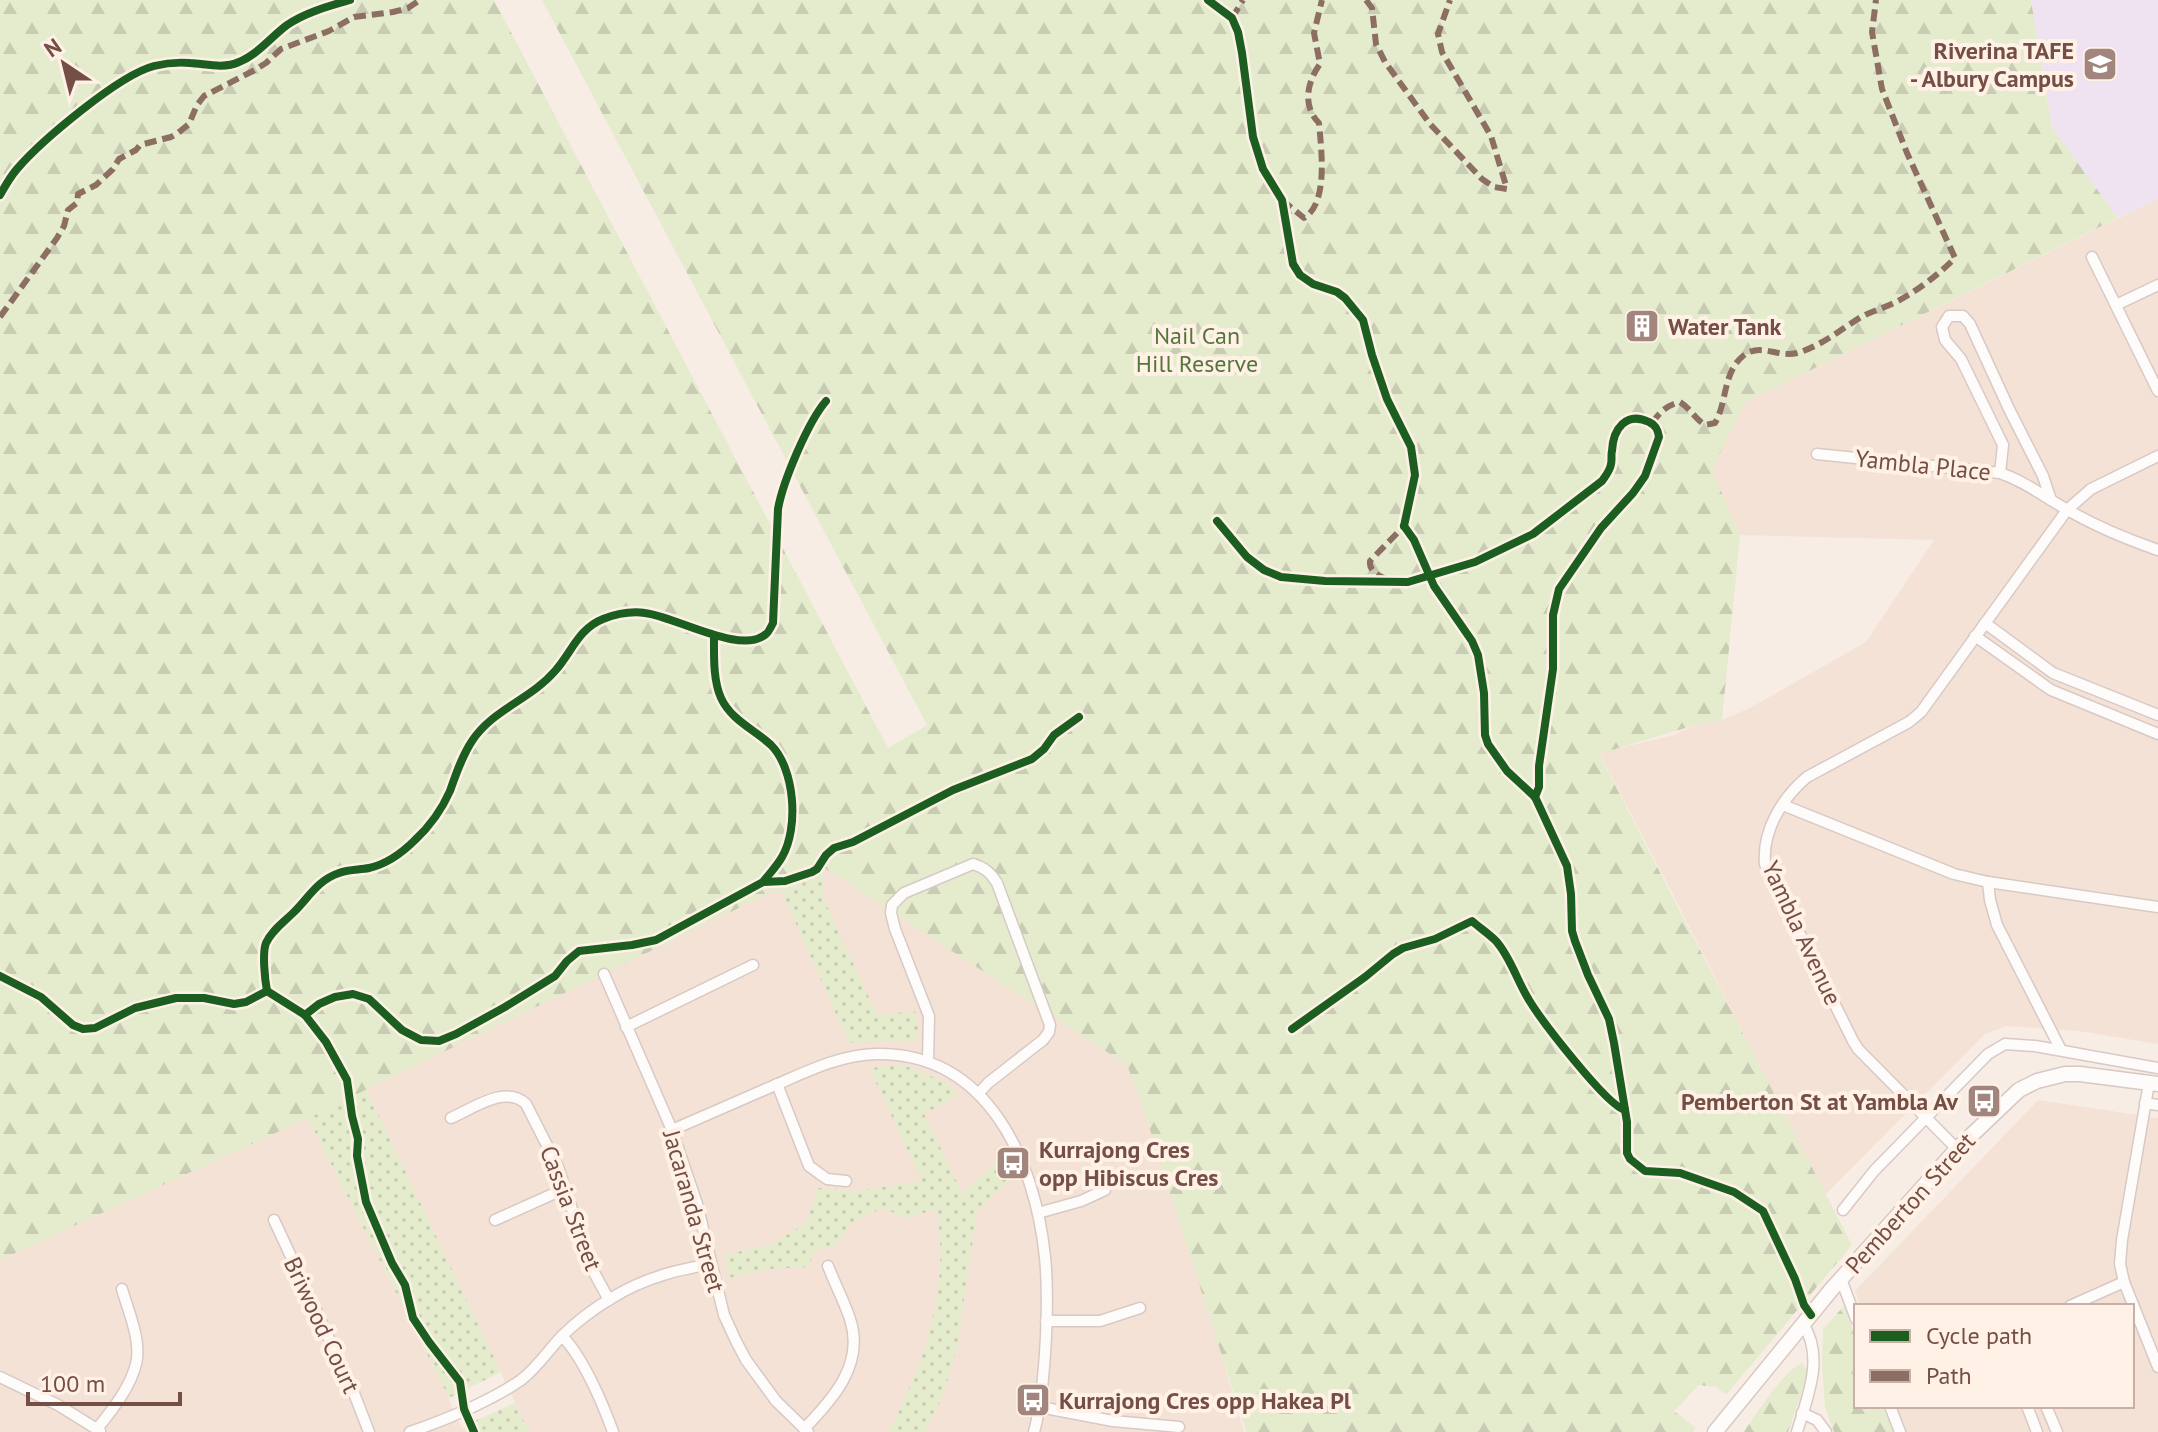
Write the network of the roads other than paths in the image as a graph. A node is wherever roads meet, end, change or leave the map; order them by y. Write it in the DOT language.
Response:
graph roads {
  1 [pos="2092,257"];
  2 [pos="2158,285"];
  3 [pos="2116,305"];
  4 [pos="2158,391"];
  5 [pos="1817,454"];
  6 [pos="2158,456"];
  7 [pos="2000,473"];
  8 [pos="2051,500"];
  9 [pos="2067,510"];
  10 [pos="2158,550"];
  11 [pos="1985,623"];
  12 [pos="1975,636"];
  13 [pos="2158,715"];
  14 [pos="2158,734"];
  15 [pos="1783,805"];
  16 [pos="1988,882"];
  17 [pos="2158,907"];
  18 [pos="753,965"];
  19 [pos="604,974"];
  20 [pos="626,1027"];
  21 [pos="2061,1050"];
  22 [pos="928,1061"];
  23 [pos="2158,1068"];
  24 [pos="777,1084"];
  25 [pos="2154,1084"];
  26 [pos="979,1093"];
  27 [pos="2145,1103"];
  28 [pos="2158,1105"];
  29 [pos="451,1118"];
  30 [pos="1927,1118"];
  31 [pos="672,1130"];
  32 [pos="1957,1149"];
  33 [pos="846,1181"];
  34 [pos="564,1189"];
  35 [pos="1105,1190"];
  36 [pos="1843,1210"];
  37 [pos="1038,1213"];
  38 [pos="274,1220"];
  39 [pos="495,1220"];
  40 [pos="711,1264"];
  41 [pos="828,1266"];
  42 [pos="1841,1279"];
  43 [pos="2124,1282"];
  44 [pos="122,1289"];
  45 [pos="609,1300"];
  46 [pos="2074,1304"];
  47 [pos="2133,1304"];
  48 [pos="2134,1307"];
  49 [pos="1140,1308"];
  50 [pos="1854,1314"];
  51 [pos="1046,1321"];
  52 [pos="1803,1324"];
  53 [pos="562,1336"];
  54 [pos="2158,1367"];
  55 [pos="0,1377"];
  56 [pos="1040,1407"];
  57 [pos="1891,1408"];
  58 [pos="2028,1408"];
  59 [pos="2047,1408"];
  60 [pos="1802,1413"];
  61 [pos="1179,1427"];
  62 [pos="806,1430"];
  63 [pos="99,1431"];
  64 [pos="369,1432"];
  65 [pos="410,1432"];
  66 [pos="613,1432"];
  67 [pos="1034,1432"];
  68 [pos="1715,1432"];
  69 [pos="1797,1432"];
  70 [pos="1826,1432"];
  71 [pos="1900,1432"];
  72 [pos="2037,1432"];
  73 [pos="2057,1432"];
  1 -- 3 [label="street"];
  2 -- 3 [label="street"];
  3 -- 4 [label="street"];
  5 -- 7 [label="street, Yambla Place"];
  6 -- 9 [label="street, Yambla Avenue"];
  7 -- 8 [label="street, Yambla Place"];
  7 -- 8 [label="street"];
  8 -- 9 [label="street, Yambla Place"];
  9 -- 10 [label="street, Yambla Place"];
  9 -- 11 [label="street, Yambla Avenue"];
  11 -- 12 [label="street, Yambla Avenue"];
  11 -- 13 [label="street"];
  12 -- 14 [label="street"];
  12 -- 15 [label="street, Yambla Avenue"];
  15 -- 16 [label="street"];
  15 -- 30 [label="street, Yambla Avenue"];
  16 -- 17 [label="street"];
  16 -- 21 [label="street"];
  18 -- 20 [label="street"];
  19 -- 20 [label="street, Jacaranda Street"];
  20 -- 31 [label="street, Jacaranda Street"];
  21 -- 23 [label="street, Pemberton Street"];
  21 -- 30 [label="street, Pemberton Street"];
  22 -- 24 [label="street"];
  22 -- 26 [label="street"];
  22 -- 26 [label="street"];
  24 -- 31 [label="street"];
  24 -- 33 [label="street"];
  25 -- 27 [label="street"];
  25 -- 32 [label="main road, Pemberton Street"];
  26 -- 37 [label="street"];
  27 -- 28 [label="street"];
  27 -- 43 [label="street"];
  29 -- 34 [label="street, Cassia Street"];
  30 -- 32 [label="street, Yambla Avenue"];
  30 -- 36 [label="street, Pemberton Street"];
  31 -- 40 [label="street, Jacaranda Street"];
  32 -- 42 [label="main road, Pemberton Street"];
  34 -- 39 [label="street"];
  34 -- 45 [label="street, Cassia Street"];
  35 -- 37 [label="street"];
  37 -- 51 [label="street"];
  38 -- 64 [label="street, Briwood Court"];
  40 -- 45 [label="street"];
  40 -- 62 [label="street, Jacaranda Street"];
  41 -- 62 [label="street"];
  42 -- 50 [label="street"];
  42 -- 52 [label="main road, Pemberton Street"];
  43 -- 46 [label="street"];
  43 -- 47 [label="street"];
  44 -- 63 [label="street"];
  45 -- 53 [label="street"];
  48 -- 54 [label="street"];
  49 -- 51 [label="street"];
  51 -- 56 [label="street"];
  52 -- 60 [label="street"];
  52 -- 68 [label="main road, Pemberton Street"];
  53 -- 65 [label="street"];
  53 -- 66 [label="street"];
  55 -- 63 [label="street"];
  56 -- 61 [label="street"];
  56 -- 67 [label="street"];
  57 -- 71 [label="street"];
  58 -- 72 [label="street"];
  59 -- 73 [label="street"];
  60 -- 69 [label="street"];
  60 -- 70 [label="street"];
}
